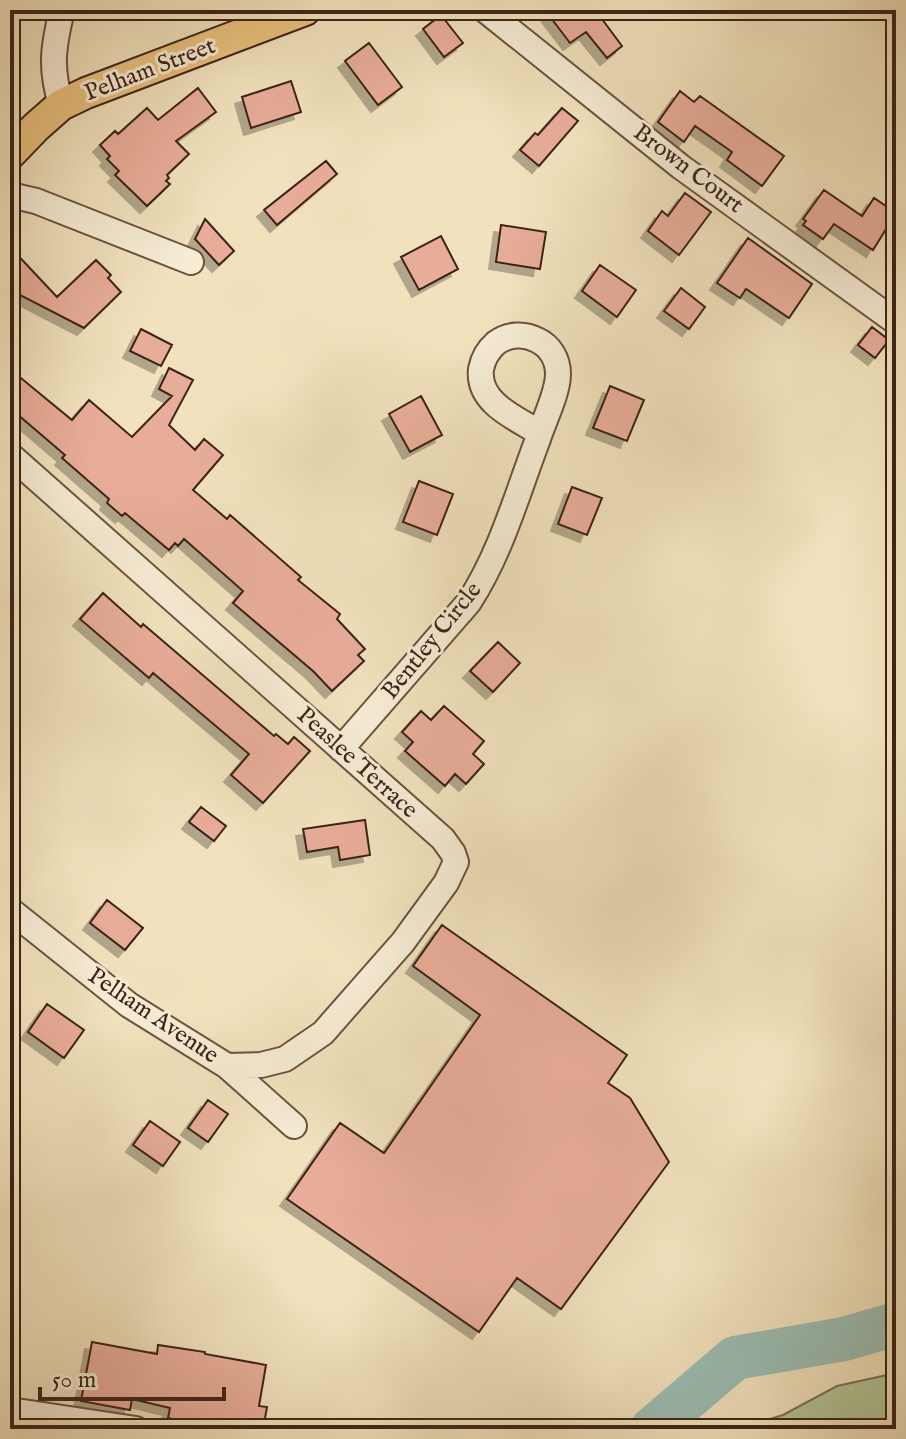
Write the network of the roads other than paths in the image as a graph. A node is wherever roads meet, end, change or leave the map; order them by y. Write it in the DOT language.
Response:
graph roads {
  1 [pos="62,10"];
  2 [pos="305,10"];
  3 [pos="485,10"];
  4 [pos="61,105"];
  5 [pos="10,154"];
  6 [pos="10,195"];
  7 [pos="191,262"];
  8 [pos="896,322"];
  9 [pos="540,433"];
  10 [pos="10,455"];
  11 [pos="341,749"];
  12 [pos="10,910"];
  13 [pos="227,1066"];
  14 [pos="294,1126"];
  15 [pos="10,1410"];
  16 [pos="136,1429"];
  1 -- 4 [label="street"];
  2 -- 4 [label="main road, Pelham Street"];
  3 -- 8 [label="street, Brown Court"];
  4 -- 5 [label="main road, Pelham Street"];
  6 -- 7 [label="street"];
  9 -- 11 [label="street, Bentley Circle"];
  10 -- 11 [label="street, Peaslee Terrace"];
  11 -- 13 [label="street, Peaslee Terrace"];
  12 -- 13 [label="street, Pelham Avenue"];
  13 -- 14 [label="street, Pelham Avenue"];
  15 -- 16 [label="street"];
}
